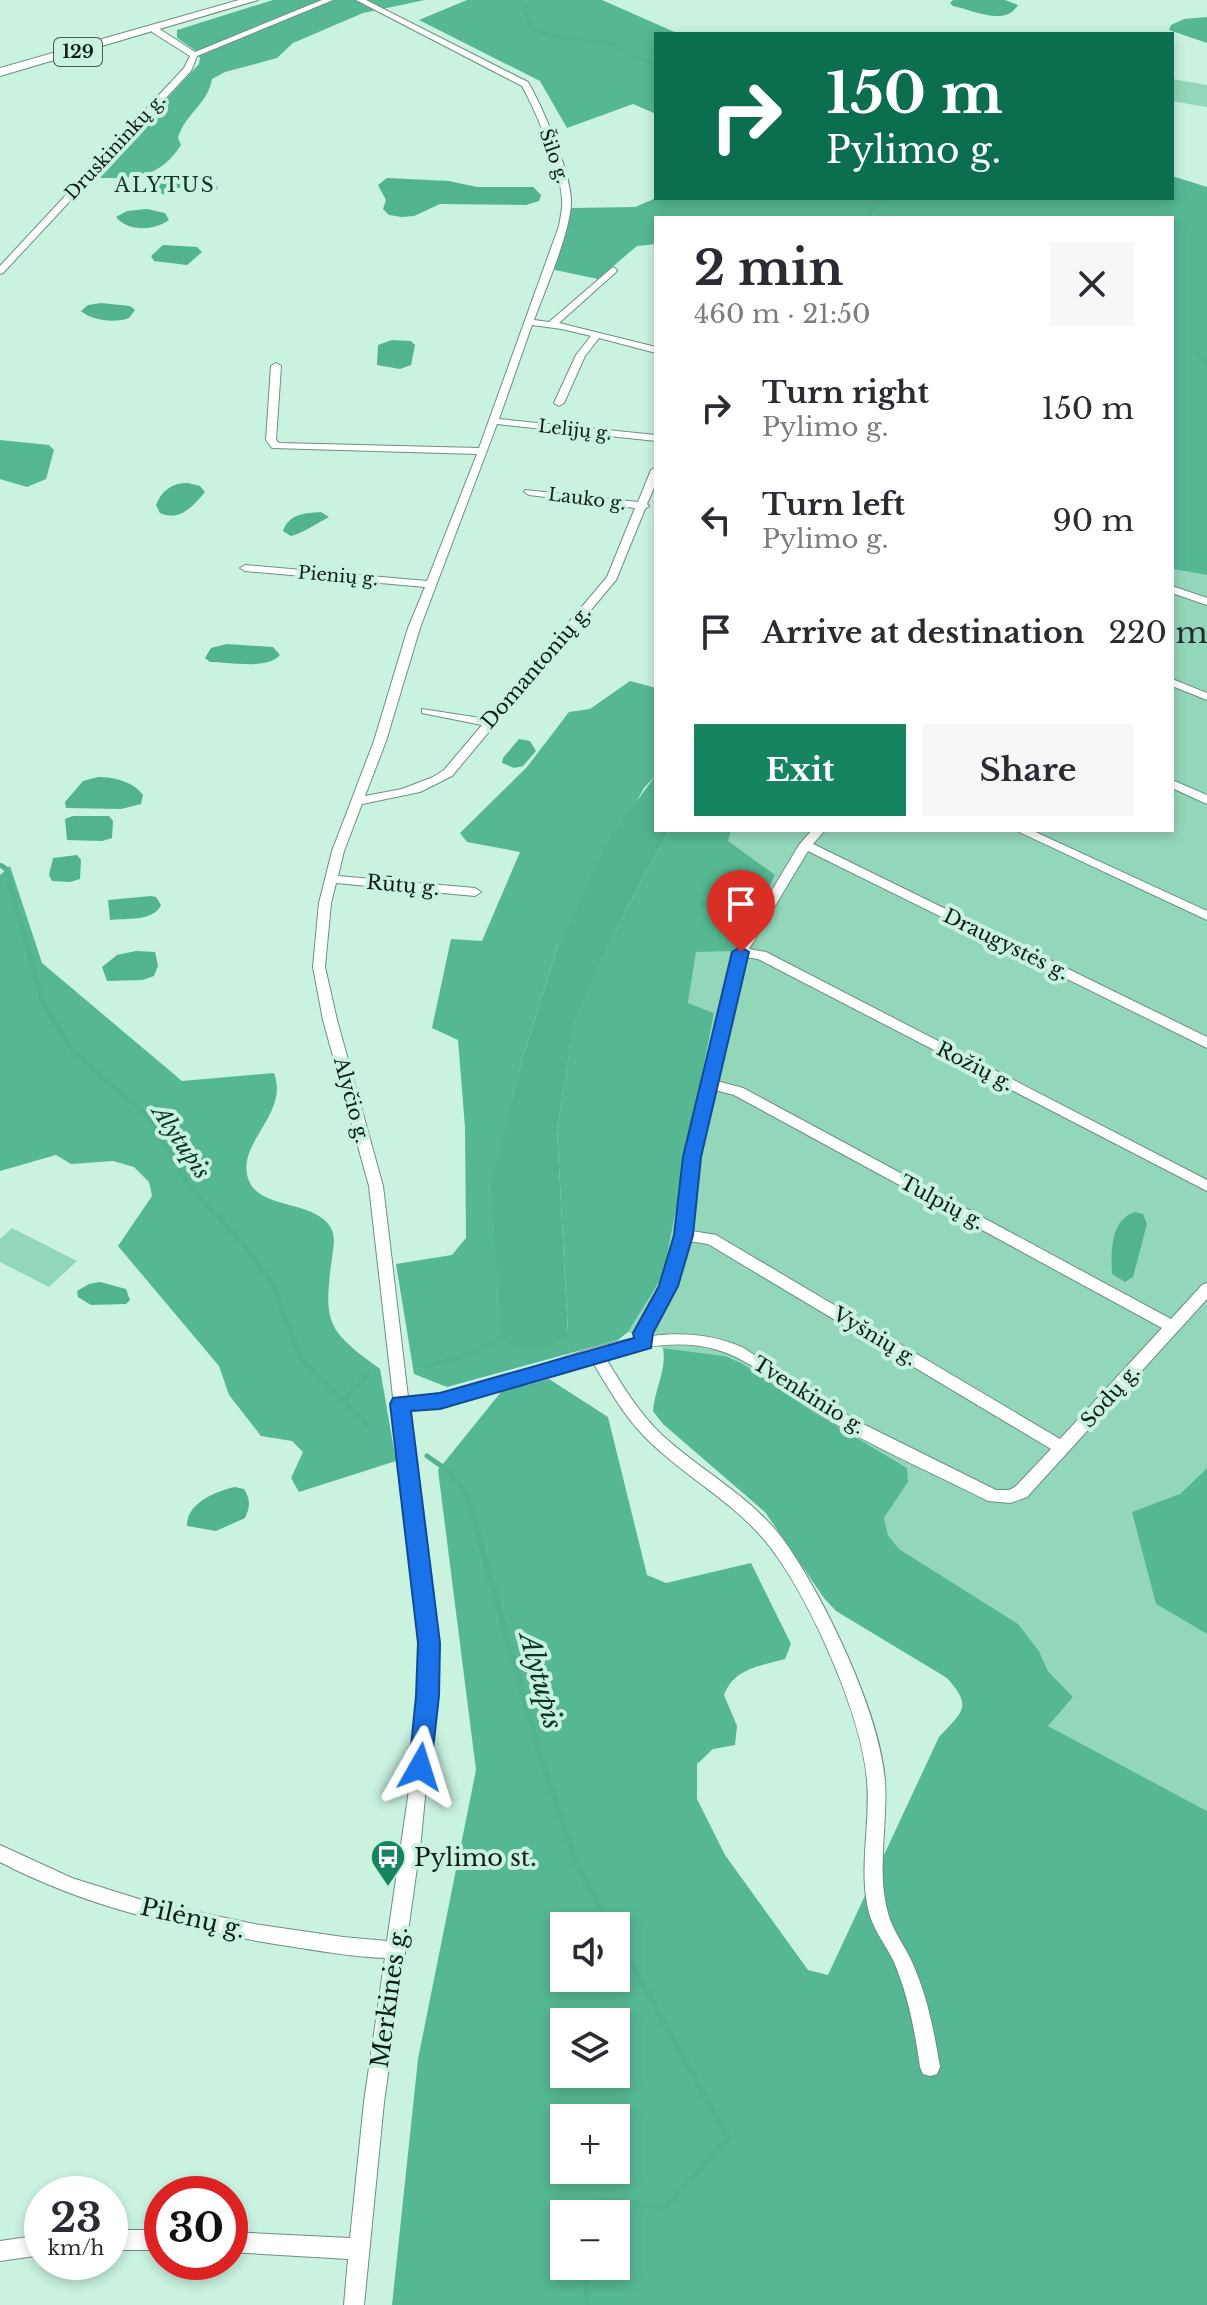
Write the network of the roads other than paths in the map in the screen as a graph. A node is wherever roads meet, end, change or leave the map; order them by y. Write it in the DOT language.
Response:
graph roads {
  1 [pos="252,0"];
  2 [pos="329,0"];
  3 [pos="360,0"];
  4 [pos="155,30"];
  5 [pos="194,55"];
  6 [pos="0,72"];
  7 [pos="613,270"];
  8 [pos="0,271"];
  9 [pos="530,322"];
  10 [pos="552,324"];
  11 [pos="597,335"];
  12 [pos="654,349"];
  13 [pos="276,366"];
  14 [pos="559,403"];
  15 [pos="493,421"];
  16 [pos="654,438"];
  17 [pos="483,451"];
  18 [pos="654,476"];
  19 [pos="529,492"];
  20 [pos="644,506"];
  21 [pos="245,568"];
  22 [pos="430,584"];
  23 [pos="1174,590"];
  24 [pos="1207,602"];
  25 [pos="1174,683"];
  26 [pos="1207,697"];
  27 [pos="426,711"];
  28 [pos="487,723"];
  29 [pos="1174,785"];
  30 [pos="1207,800"];
  31 [pos="357,801"];
  32 [pos="817,832"];
  33 [pos="1025,832"];
  34 [pos="805,845"];
  35 [pos="331,879"];
  36 [pos="475,892"];
  37 [pos="1207,916"];
  38 [pos="741,952"];
  39 [pos="1207,1043"];
  40 [pos="709,1084"];
  41 [pos="1207,1186"];
  42 [pos="684,1235"];
  43 [pos="1207,1289"];
  44 [pos="1173,1327"];
  45 [pos="644,1342"];
  46 [pos="595,1354"];
  47 [pos="400,1404"];
  48 [pos="1063,1448"];
  49 [pos="1010,1497"];
  50 [pos="0,1853"];
  51 [pos="395,1950"];
  52 [pos="930,2067"];
  53 [pos="248,2243"];
  54 [pos="24,2248"];
  55 [pos="359,2249"];
  56 [pos="0,2251"];
  57 [pos="354,2305"];
  1 -- 4 [label="main road, 129"];
  2 -- 5 [label="street"];
  3 -- 9 [label="street, Šilo g."];
  4 -- 5 [label="street"];
  4 -- 6 [label="main road, 129"];
  5 -- 8 [label="street, Druskininkų g."];
  7 -- 10 [label="street"];
  9 -- 10 [label="street"];
  9 -- 15 [label="street, Šilo g."];
  10 -- 11 [label="street"];
  11 -- 12 [label="street"];
  11 -- 14 [label="street"];
  13 -- 17 [label="street"];
  15 -- 16 [label="street, Lelijų g."];
  15 -- 17 [label="street, Šilo g."];
  17 -- 22 [label="street, Šilo g."];
  18 -- 20 [label="street, Domantonių g."];
  19 -- 20 [label="street, Lauko g."];
  20 -- 28 [label="street, Domantonių g."];
  21 -- 22 [label="street, Pienių g."];
  22 -- 31 [label="street, Šilo g."];
  23 -- 24 [label="street"];
  25 -- 26 [label="street"];
  27 -- 28 [label="street"];
  28 -- 31 [label="street, Domantonių g."];
  29 -- 30 [label="street"];
  31 -- 35 [label="street, Alyčio g."];
  32 -- 34 [label="street"];
  33 -- 37 [label="street"];
  34 -- 38 [label="street"];
  34 -- 39 [label="street, Draugystės g."];
  35 -- 36 [label="street, Rūtų g."];
  35 -- 47 [label="street, Alyčio g."];
  38 -- 40 [label="street"];
  38 -- 41 [label="street, Rožių g."];
  40 -- 42 [label="street"];
  40 -- 44 [label="street, Tulpių g."];
  42 -- 45 [label="street"];
  42 -- 48 [label="street, Vyšnių g."];
  43 -- 44 [label="street, Sodų g."];
  44 -- 48 [label="street, Sodų g."];
  45 -- 46 [label="street, Tvenkinio g."];
  45 -- 49 [label="street, Tvenkinio g."];
  46 -- 47 [label="street, Tvenkinio g."];
  46 -- 52 [label="street"];
  47 -- 51 [label="street, Merkinės g."];
  48 -- 49 [label="street, Sodų g."];
  50 -- 51 [label="street, Pilėnų g."];
  51 -- 55 [label="street, Merkinės g."];
  53 -- 55 [label="street"];
  54 -- 56 [label="street"];
  55 -- 57 [label="street, Merkinės g."];
}
